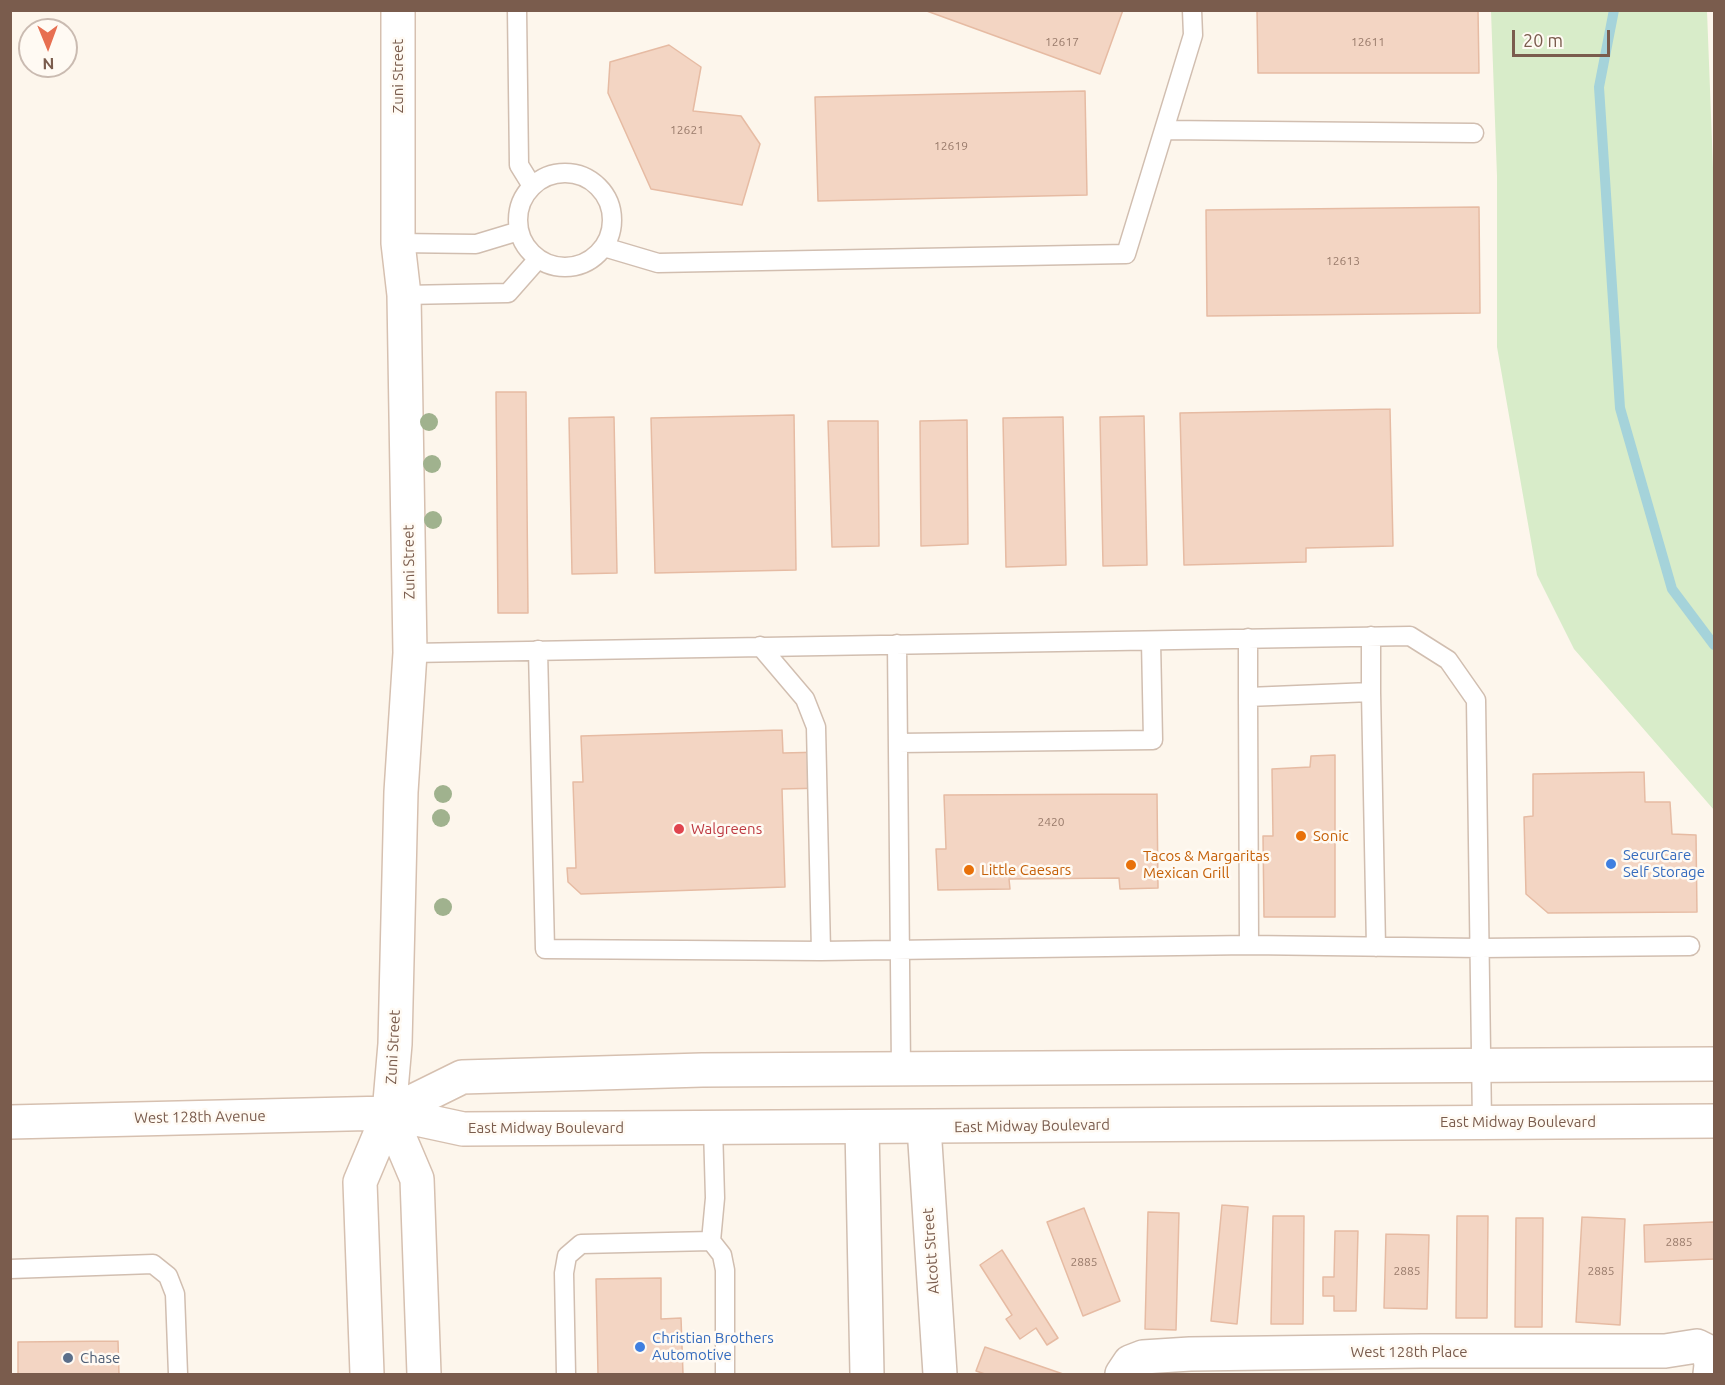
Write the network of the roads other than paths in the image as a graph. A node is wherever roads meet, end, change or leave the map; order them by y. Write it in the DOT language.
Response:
graph roads {
  1 [pos="398,10"];
  2 [pos="517,10"];
  3 [pos="1192,10"];
  4 [pos="1164,130"];
  5 [pos="1474,133"];
  6 [pos="532,186"];
  7 [pos="519,231"];
  8 [pos="398,243"];
  9 [pos="604,247"];
  10 [pos="538,259"];
  11 [pos="404,295"];
  12 [pos="1371,636"];
  13 [pos="1248,639"];
  14 [pos="1151,641"];
  15 [pos="897,644"];
  16 [pos="760,646"];
  17 [pos="538,650"];
  18 [pos="410,653"];
  19 [pos="1371,693"];
  20 [pos="1248,697"];
  21 [pos="898,743"];
  22 [pos="1249,945"];
  23 [pos="1689,946"];
  24 [pos="1377,947"];
  25 [pos="1480,948"];
  26 [pos="821,951"];
  27 [pos="900,951"];
  28 [pos="1481,1064"];
  29 [pos="1714,1064"];
  30 [pos="901,1069"];
  31 [pos="389,1113"];
  32 [pos="1714,1121"];
  33 [pos="10,1122"];
  34 [pos="1482,1123"];
  35 [pos="713,1127"];
  36 [pos="862,1127"];
  37 [pos="924,1127"];
  38 [pos="711,1241"];
  39 [pos="10,1269"];
  40 [pos="1707,1361"];
  41 [pos="1421,1363"];
  42 [pos="178,1374"];
  43 [pos="367,1374"];
  44 [pos="424,1374"];
  45 [pos="566,1374"];
  46 [pos="725,1374"];
  47 [pos="867,1374"];
  48 [pos="940,1374"];
  49 [pos="1122,1374"];
  1 -- 8 [label="main road, Zuni Street"];
  2 -- 6 [label="lane"];
  3 -- 4 [label="lane"];
  4 -- 5 [label="lane"];
  4 -- 9 [label="lane"];
  6 -- 7 [label="lane"];
  6 -- 9 [label="lane"];
  7 -- 8 [label="lane"];
  7 -- 10 [label="lane"];
  8 -- 11 [label="main road, Zuni Street"];
  9 -- 10 [label="lane"];
  10 -- 11 [label="lane"];
  11 -- 18 [label="main road, Zuni Street"];
  12 -- 13 [label="lane"];
  12 -- 19 [label="lane"];
  12 -- 25 [label="lane"];
  13 -- 14 [label="lane"];
  13 -- 20 [label="lane"];
  14 -- 15 [label="lane"];
  14 -- 21 [label="lane"];
  15 -- 16 [label="lane"];
  15 -- 21 [label="lane"];
  16 -- 17 [label="lane"];
  16 -- 26 [label="lane"];
  17 -- 18 [label="lane"];
  17 -- 26 [label="lane"];
  18 -- 31 [label="main road, Zuni Street"];
  19 -- 20 [label="lane"];
  19 -- 24 [label="lane"];
  20 -- 22 [label="lane"];
  21 -- 27 [label="lane"];
  22 -- 24 [label="lane"];
  22 -- 27 [label="lane"];
  23 -- 25 [label="lane"];
  24 -- 25 [label="lane"];
  25 -- 28 [label="lane"];
  26 -- 27 [label="lane"];
  27 -- 30 [label="lane"];
  28 -- 29 [label="main road"];
  28 -- 30 [label="main road"];
  28 -- 34 [label="lane"];
  30 -- 31 [label="main road"];
  31 -- 33 [label="main road, West 128th Avenue"];
  31 -- 35 [label="main road, East Midway Boulevard"];
  31 -- 43 [label="main road, Zuni Street"];
  31 -- 44 [label="main road, Zuni Street"];
  32 -- 34 [label="main road, East Midway Boulevard"];
  34 -- 37 [label="main road, East Midway Boulevard"];
  35 -- 36 [label="main road, East Midway Boulevard"];
  35 -- 38 [label="lane"];
  36 -- 37 [label="main road, East Midway Boulevard"];
  36 -- 47 [label="main road"];
  37 -- 48 [label="main road, Alcott Street"];
  38 -- 45 [label="lane"];
  38 -- 46 [label="lane"];
  39 -- 42 [label="lane"];
  40 -- 41 [label="main road, West 128th Place"];
  41 -- 49 [label="main road, West 128th Place"];
}
